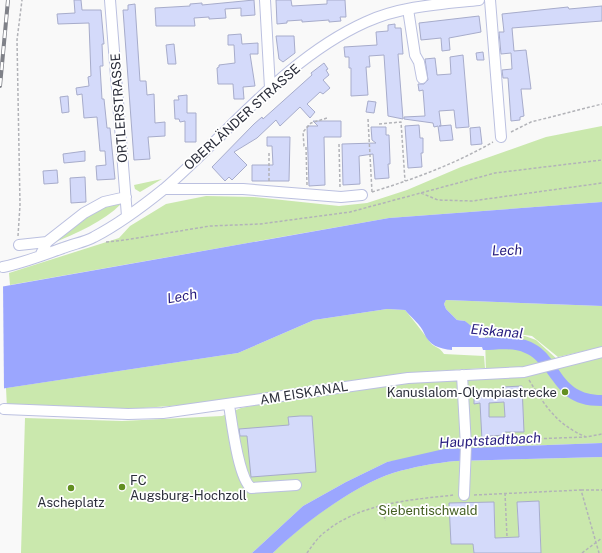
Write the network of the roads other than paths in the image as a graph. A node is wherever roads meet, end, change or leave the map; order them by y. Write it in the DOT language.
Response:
graph roads {
  1 [pos="110,0"];
  2 [pos="265,0"];
  3 [pos="479,0"];
  4 [pos="490,0"];
  5 [pos="408,9"];
  6 [pos="422,78"];
  7 [pos="270,88"];
  8 [pos="501,137"];
  9 [pos="164,189"];
  10 [pos="367,194"];
  11 [pos="126,197"];
  12 [pos="127,216"];
  13 [pos="47,242"];
  14 [pos="19,245"];
  15 [pos="40,256"];
  16 [pos="3,267"];
  17 [pos="602,352"];
  18 [pos="462,375"];
  19 [pos="229,405"];
  20 [pos="4,409"];
  21 [pos="296,485"];
  22 [pos="459,495"];
  1 -- 11 [label="street, ORTLERSTRASSE"];
  2 -- 7 [label="street"];
  3 -- 5 [label="street, OBERLÄNDER STRASSE"];
  4 -- 8 [label="street"];
  5 -- 6 [label="street"];
  5 -- 7 [label="street, OBERLÄNDER STRASSE"];
  7 -- 9 [label="street, OBERLÄNDER STRASSE"];
  9 -- 10 [label="street, OBERLÄNDER STRASSE"];
  9 -- 12 [label="street, OBERLÄNDER STRASSE"];
  11 -- 12 [label="street, ORTLERSTRASSE"];
  11 -- 13 [label="street"];
  12 -- 15 [label="street, OBERLÄNDER STRASSE"];
  13 -- 14 [label="street"];
  13 -- 15 [label="street"];
  15 -- 16 [label="street, OBERLÄNDER STRASSE"];
  17 -- 18 [label="street, AM EISKANAL"];
  18 -- 19 [label="street, AM EISKANAL"];
  18 -- 22 [label="street"];
  19 -- 20 [label="street, AM EISKANAL"];
  19 -- 21 [label="street"];
}
